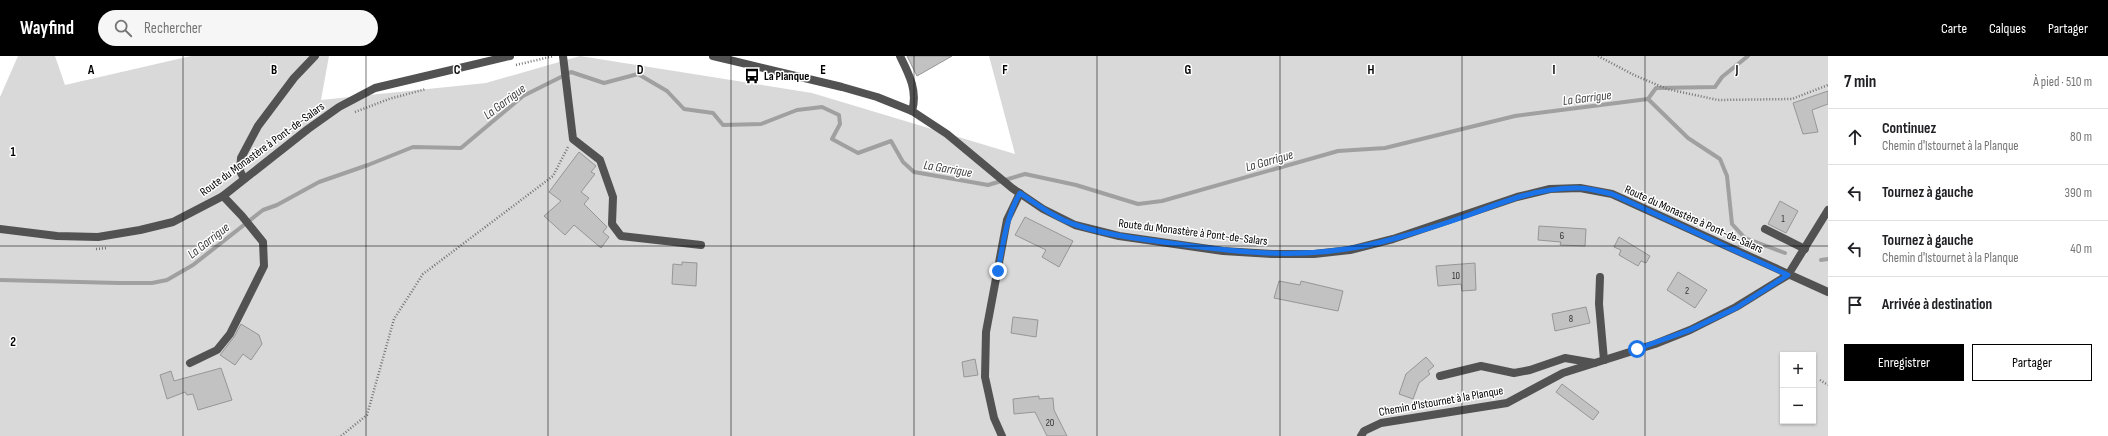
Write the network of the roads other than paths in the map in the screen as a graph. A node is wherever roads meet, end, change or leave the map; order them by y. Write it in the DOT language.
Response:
graph roads {
  1 [pos="315,56"];
  2 [pos="510,56"];
  3 [pos="713,56"];
  4 [pos="900,56"];
  5 [pos="563,59"];
  6 [pos="912,111"];
  7 [pos="244,179"];
  8 [pos="1020,193"];
  9 [pos="223,196"];
  10 [pos="1828,210"];
  11 [pos="0,229"];
  12 [pos="1765,229"];
  13 [pos="701,245"];
  14 [pos="1805,249"];
  15 [pos="1788,275"];
  16 [pos="1600,277"];
  17 [pos="1828,292"];
  18 [pos="1604,360"];
  19 [pos="190,363"];
  20 [pos="1594,363"];
  21 [pos="1440,376"];
  22 [pos="1002,436"];
  23 [pos="1360,436"];
  1 -- 7 [label="street"];
  2 -- 7 [label="street, Route du Monastère à Pont-de-Salars"];
  3 -- 6 [label="street, Route du Monastère à Pont-de-Salars"];
  4 -- 6 [label="street"];
  5 -- 13 [label="street"];
  6 -- 8 [label="street, Route du Monastère à Pont-de-Salars"];
  7 -- 9 [label="street, Route du Monastère à Pont-de-Salars"];
  8 -- 15 [label="street, Route du Monastère à Pont-de-Salars"];
  8 -- 22 [label="street"];
  9 -- 11 [label="street, Route du Monastère à Pont-de-Salars"];
  9 -- 19 [label="street"];
  10 -- 14 [label="street"];
  12 -- 14 [label="street"];
  14 -- 15 [label="street"];
  15 -- 17 [label="street, Route du Monastère à Pont-de-Salars"];
  15 -- 18 [label="street, Chemin d'Istournet à la Planque"];
  16 -- 18 [label="street"];
  18 -- 20 [label="street, Chemin d'Istournet à la Planque"];
  20 -- 21 [label="street"];
  20 -- 23 [label="street, Chemin d'Istournet à la Planque"];
}
